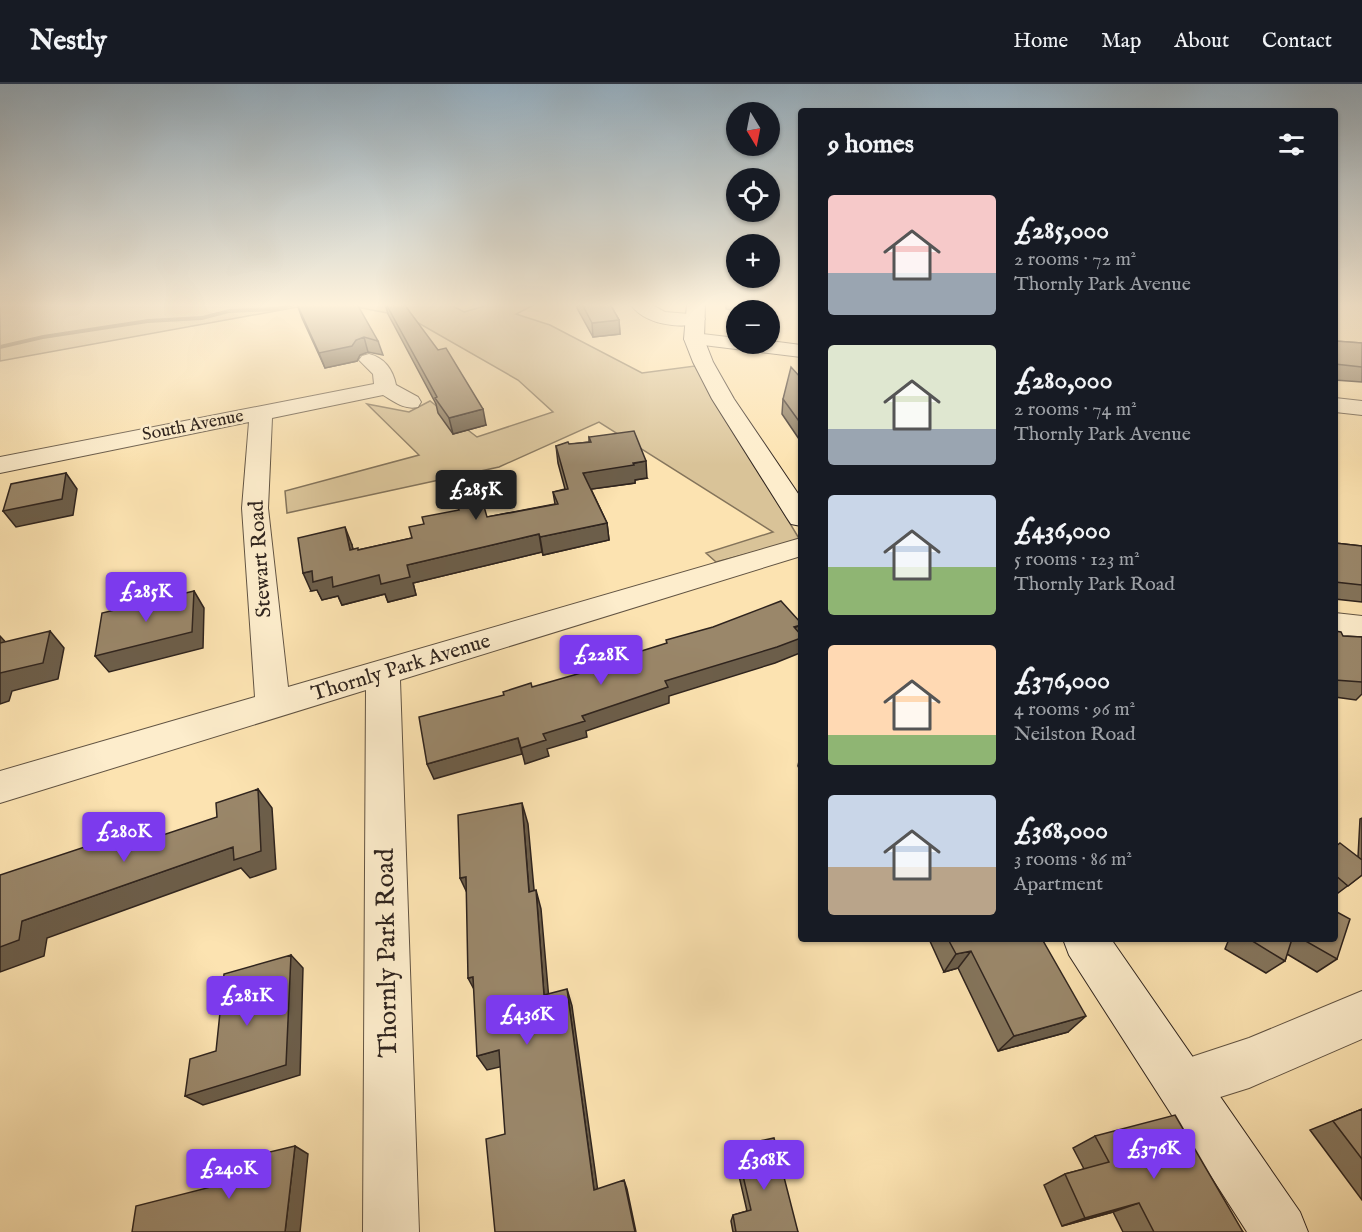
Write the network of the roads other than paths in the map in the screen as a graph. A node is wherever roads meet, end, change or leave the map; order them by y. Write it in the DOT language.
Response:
graph roads {
  1 [pos="705,358"];
  2 [pos="369,360"];
  3 [pos="386,388"];
  4 [pos="410,402"];
  5 [pos="1338,405"];
  6 [pos="1362,408"];
  7 [pos="261,413"];
  8 [pos="0,465"];
  9 [pos="797,512"];
  10 [pos="798,548"];
  11 [pos="1338,624"];
  12 [pos="1362,627"];
  13 [pos="382,674"];
  14 [pos="273,705"];
  15 [pos="0,787"];
  16 [pos="1087,942"];
  17 [pos="1362,1015"];
  18 [pos="1182,1084"];
  19 [pos="390,1232"];
  20 [pos="1280,1232"];
  1 -- 9 [label="street"];
  2 -- 3 [label="street"];
  3 -- 4 [label="street"];
  3 -- 7 [label="street, South Avenue"];
  5 -- 6 [label="street"];
  7 -- 8 [label="street, South Avenue"];
  7 -- 14 [label="street, Stewart Road"];
  10 -- 13 [label="street, Thornly Park Avenue"];
  11 -- 12 [label="street"];
  13 -- 14 [label="street, Thornly Park Avenue"];
  13 -- 19 [label="street, Thornly Park Road"];
  14 -- 15 [label="street, Thornly Park Avenue"];
  16 -- 18 [label="street"];
  17 -- 18 [label="street"];
  18 -- 20 [label="street"];
}
